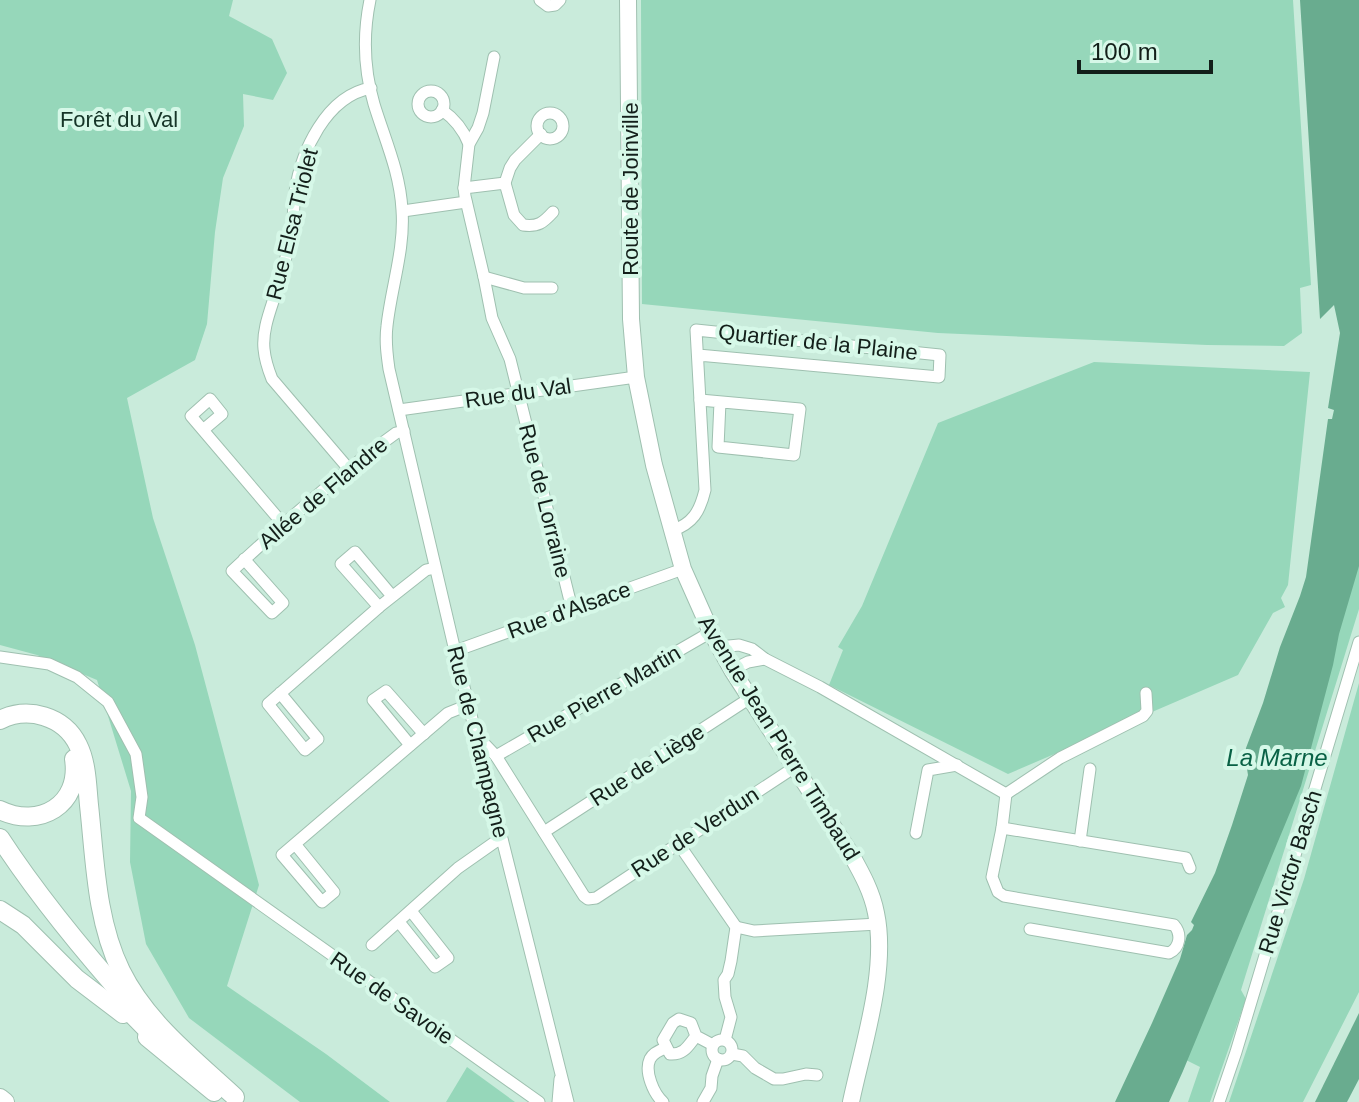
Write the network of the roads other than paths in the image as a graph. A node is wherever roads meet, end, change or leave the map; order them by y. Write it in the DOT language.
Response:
graph roads {
  1 [pos="370,0"];
  2 [pos="540,0"];
  3 [pos="560,0"];
  4 [pos="628,0"];
  5 [pos="494,57"];
  6 [pos="371,88"];
  7 [pos="442,110"];
  8 [pos="541,134"];
  9 [pos="469,144"];
  10 [pos="505,183"];
  11 [pos="464,188"];
  12 [pos="466,202"];
  13 [pos="403,211"];
  14 [pos="553,212"];
  15 [pos="484,277"];
  16 [pos="552,288"];
  17 [pos="698,355"];
  18 [pos="636,377"];
  19 [pos="518,393"];
  20 [pos="700,400"];
  21 [pos="720,402"];
  22 [pos="399,410"];
  23 [pos="203,430"];
  24 [pos="404,431"];
  25 [pos="348,468"];
  26 [pos="283,524"];
  27 [pos="671,531"];
  28 [pos="244,559"];
  29 [pos="435,568"];
  30 [pos="683,569"];
  31 [pos="392,596"];
  32 [pos="379,607"];
  33 [pos="572,609"];
  34 [pos="715,639"];
  35 [pos="1359,642"];
  36 [pos="455,651"];
  37 [pos="0,657"];
  38 [pos="765,659"];
  39 [pos="732,670"];
  40 [pos="280,693"];
  41 [pos="1146,693"];
  42 [pos="750,698"];
  43 [pos="468,705"];
  44 [pos="0,720"];
  45 [pos="0,728"];
  46 [pos="475,733"];
  47 [pos="424,734"];
  48 [pos="919,744"];
  49 [pos="410,745"];
  50 [pos="496,756"];
  51 [pos="957,765"];
  52 [pos="795,767"];
  53 [pos="1090,769"];
  54 [pos="928,770"];
  55 [pos="1006,794"];
  56 [pos="0,810"];
  57 [pos="1002,828"];
  58 [pos="544,832"];
  59 [pos="916,833"];
  60 [pos="0,838"];
  61 [pos="502,840"];
  62 [pos="1080,841"];
  63 [pos="678,843"];
  64 [pos="295,844"];
  65 [pos="0,851"];
  66 [pos="1190,868"];
  67 [pos="0,910"];
  68 [pos="411,911"];
  69 [pos="399,922"];
  70 [pos="878,924"];
  71 [pos="736,927"];
  72 [pos="1030,929"];
  73 [pos="372,945"];
  74 [pos="696,1036"];
  75 [pos="725,1040"];
  76 [pos="713,1045"];
  77 [pos="666,1048"];
  78 [pos="732,1054"];
  79 [pos="718,1059"];
  80 [pos="817,1075"];
  81 [pos="0,1098"];
  82 [pos="233,1101"];
  83 [pos="5,1102"];
  84 [pos="539,1102"];
  85 [pos="563,1102"];
  86 [pos="663,1102"];
  87 [pos="703,1102"];
  88 [pos="851,1102"];
  89 [pos="1219,1102"];
  1 -- 6 [label="street, Rue de Champagne"];
  2 -- 3 [label="street"];
  4 -- 18 [label="main road, Route de Joinville"];
  5 -- 9 [label="street, Rue de Lorraine"];
  6 -- 13 [label="street, Rue de Champagne"];
  6 -- 25 [label="street, Rue Elsa Triolet"];
  7 -- 9 [label="street"];
  8 -- 10 [label="street"];
  9 -- 11 [label="street, Rue de Lorraine"];
  10 -- 11 [label="street"];
  10 -- 14 [label="street"];
  11 -- 12 [label="street, Rue de Lorraine"];
  12 -- 13 [label="street"];
  12 -- 15 [label="street, Rue de Lorraine"];
  13 -- 22 [label="street, Rue de Champagne"];
  15 -- 16 [label="street"];
  15 -- 19 [label="street, Rue de Lorraine"];
  17 -- 17 [label="street, Quartier de la Plaine"];
  17 -- 20 [label="street"];
  18 -- 19 [label="street, Rue du Val"];
  18 -- 27 [label="main road, Avenue Jean Pierre Timbaud"];
  19 -- 22 [label="street, Rue du Val"];
  19 -- 33 [label="street, Rue de Lorraine"];
  20 -- 21 [label="street"];
  20 -- 27 [label="street"];
  21 -- 21 [label="street"];
  22 -- 24 [label="street, Rue de Champagne"];
  23 -- 26 [label="street"];
  24 -- 25 [label="street, Allée de Flandre"];
  24 -- 29 [label="street, Rue de Champagne"];
  25 -- 26 [label="street, Allée de Flandre"];
  26 -- 28 [label="street, Allée de Flandre"];
  27 -- 30 [label="main road, Avenue Jean Pierre Timbaud"];
  28 -- 28 [label="street, Allée de Flandre"];
  29 -- 31 [label="street"];
  29 -- 36 [label="street, Rue de Champagne"];
  30 -- 33 [label="street, Rue d'Alsace"];
  30 -- 34 [label="main road, Avenue Jean Pierre Timbaud"];
  31 -- 32 [label="street"];
  31 -- 32 [label="street"];
  32 -- 40 [label="street"];
  33 -- 36 [label="street, Rue d'Alsace"];
  34 -- 38 [label="street"];
  34 -- 39 [label="main road, Avenue Jean Pierre Timbaud"];
  34 -- 50 [label="street, Rue Pierre Martin"];
  35 -- 89 [label="street, Rue Victor Basch"];
  36 -- 43 [label="street, Rue de Champagne"];
  37 -- 84 [label="street, Rue de Savoie"];
  38 -- 39 [label="street"];
  38 -- 48 [label="street"];
  39 -- 42 [label="main road, Avenue Jean Pierre Timbaud"];
  40 -- 40 [label="street"];
  41 -- 55 [label="street"];
  42 -- 52 [label="main road, Avenue Jean Pierre Timbaud"];
  42 -- 58 [label="street, Rue de Liège"];
  43 -- 46 [label="street, Rue de Champagne"];
  43 -- 47 [label="street"];
  44 -- 82 [label="highway"];
  45 -- 56 [label="highway"];
  46 -- 50 [label="street"];
  46 -- 61 [label="street, Rue de Champagne"];
  47 -- 49 [label="street"];
  47 -- 49 [label="street"];
  48 -- 51 [label="street"];
  48 -- 54 [label="street"];
  49 -- 64 [label="street"];
  50 -- 58 [label="street"];
  51 -- 54 [label="street"];
  51 -- 55 [label="street"];
  52 -- 63 [label="street, Rue de Verdun"];
  52 -- 70 [label="main road, Avenue Jean Pierre Timbaud"];
  53 -- 62 [label="street"];
  54 -- 59 [label="street"];
  55 -- 57 [label="street"];
  57 -- 62 [label="street"];
  57 -- 72 [label="street"];
  58 -- 63 [label="street, Rue de Verdun"];
  60 -- 82 [label="highway"];
  61 -- 68 [label="street"];
  61 -- 85 [label="street, Rue de Champagne"];
  62 -- 66 [label="street"];
  63 -- 71 [label="street"];
  64 -- 64 [label="street"];
  65 -- 82 [label="highway"];
  67 -- 82 [label="highway"];
  68 -- 69 [label="street"];
  68 -- 69 [label="street"];
  69 -- 73 [label="street"];
  70 -- 71 [label="street"];
  70 -- 88 [label="main road, Avenue Jean Pierre Timbaud"];
  71 -- 75 [label="street"];
  74 -- 76 [label="street"];
  74 -- 77 [label="street"];
  74 -- 77 [label="street"];
  75 -- 76 [label="street"];
  75 -- 78 [label="street"];
  76 -- 79 [label="street"];
  77 -- 86 [label="street"];
  78 -- 79 [label="street"];
  78 -- 80 [label="street"];
  79 -- 87 [label="street"];
  81 -- 83 [label="highway"];
}
